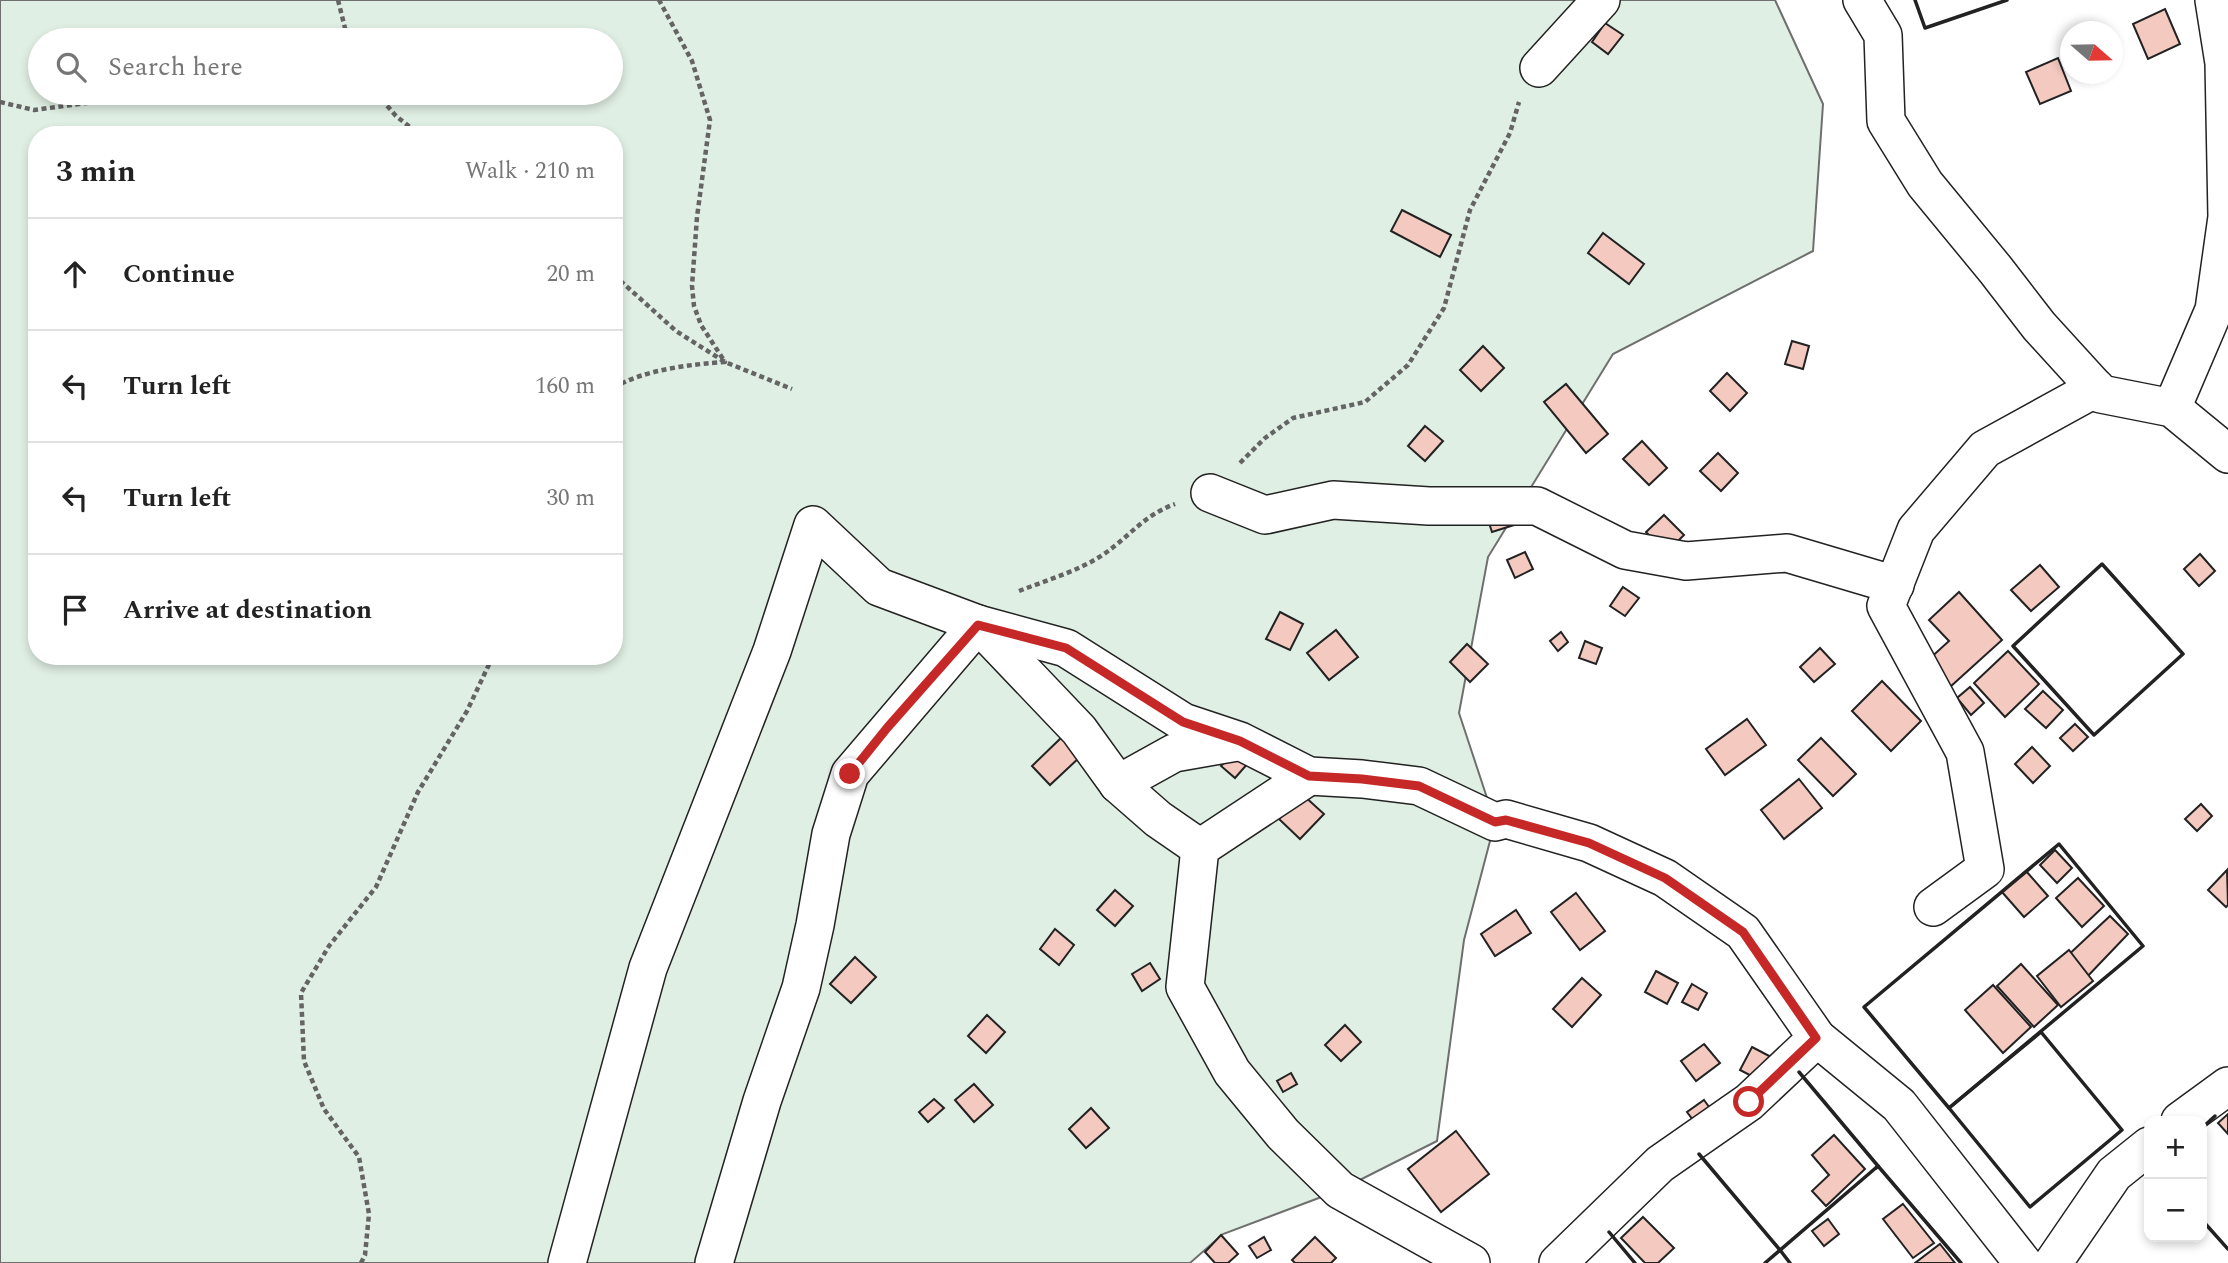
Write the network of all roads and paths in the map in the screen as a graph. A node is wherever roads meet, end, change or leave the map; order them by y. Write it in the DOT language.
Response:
graph roads {
  1 [pos="338,0"];
  2 [pos="659,0"];
  3 [pos="1601,0"];
  4 [pos="1862,0"];
  5 [pos="2214,0"];
  6 [pos="345,28"];
  7 [pos="2226,62"];
  8 [pos="1539,68"];
  9 [pos="0,102"];
  10 [pos="72,105"];
  11 [pos="386,105"];
  12 [pos="408,126"];
  13 [pos="623,283"];
  14 [pos="725,362"];
  15 [pos="623,382"];
  16 [pos="792,388"];
  17 [pos="2095,388"];
  18 [pos="2172,408"];
  19 [pos="2228,454"];
  20 [pos="1210,493"];
  21 [pos="1895,585"];
  22 [pos="1018,591"];
  23 [pos="978,625"];
  24 [pos="489,665"];
  25 [pos="1240,741"];
  26 [pos="1309,776"];
  27 [pos="1118,784"];
  28 [pos="1200,848"];
  29 [pos="1933,907"];
  30 [pos="1816,1038"];
  31 [pos="2228,1086"];
  32 [pos="2186,1116"];
  33 [pos="2144,1150"];
  34 [pos="361,1263"];
  35 [pos="567,1263"];
  36 [pos="714,1263"];
  37 [pos="1471,1263"];
  38 [pos="1558,1263"];
  39 [pos="2023,1263"];
  40 [pos="2053,1263"];
  1 -- 6 [label="path"];
  2 -- 14 [label="path"];
  3 -- 8 [label="street"];
  4 -- 17 [label="street"];
  5 -- 7 [label="street"];
  7 -- 18 [label="street"];
  8 -- 20 [label="path"];
  9 -- 10 [label="path"];
  11 -- 12 [label="path"];
  13 -- 14 [label="path"];
  14 -- 15 [label="path"];
  14 -- 16 [label="path"];
  17 -- 18 [label="street"];
  17 -- 21 [label="street"];
  18 -- 19 [label="street"];
  20 -- 21 [label="street"];
  20 -- 22 [label="path"];
  21 -- 29 [label="street"];
  23 -- 25 [label="street"];
  23 -- 27 [label="street"];
  23 -- 35 [label="street"];
  23 -- 36 [label="street"];
  24 -- 34 [label="path"];
  25 -- 26 [label="street"];
  25 -- 27 [label="street"];
  26 -- 28 [label="street"];
  26 -- 30 [label="street"];
  27 -- 28 [label="street"];
  28 -- 37 [label="street"];
  30 -- 38 [label="street"];
  30 -- 39 [label="street"];
  31 -- 32 [label="street"];
  33 -- 40 [label="street"];
}
